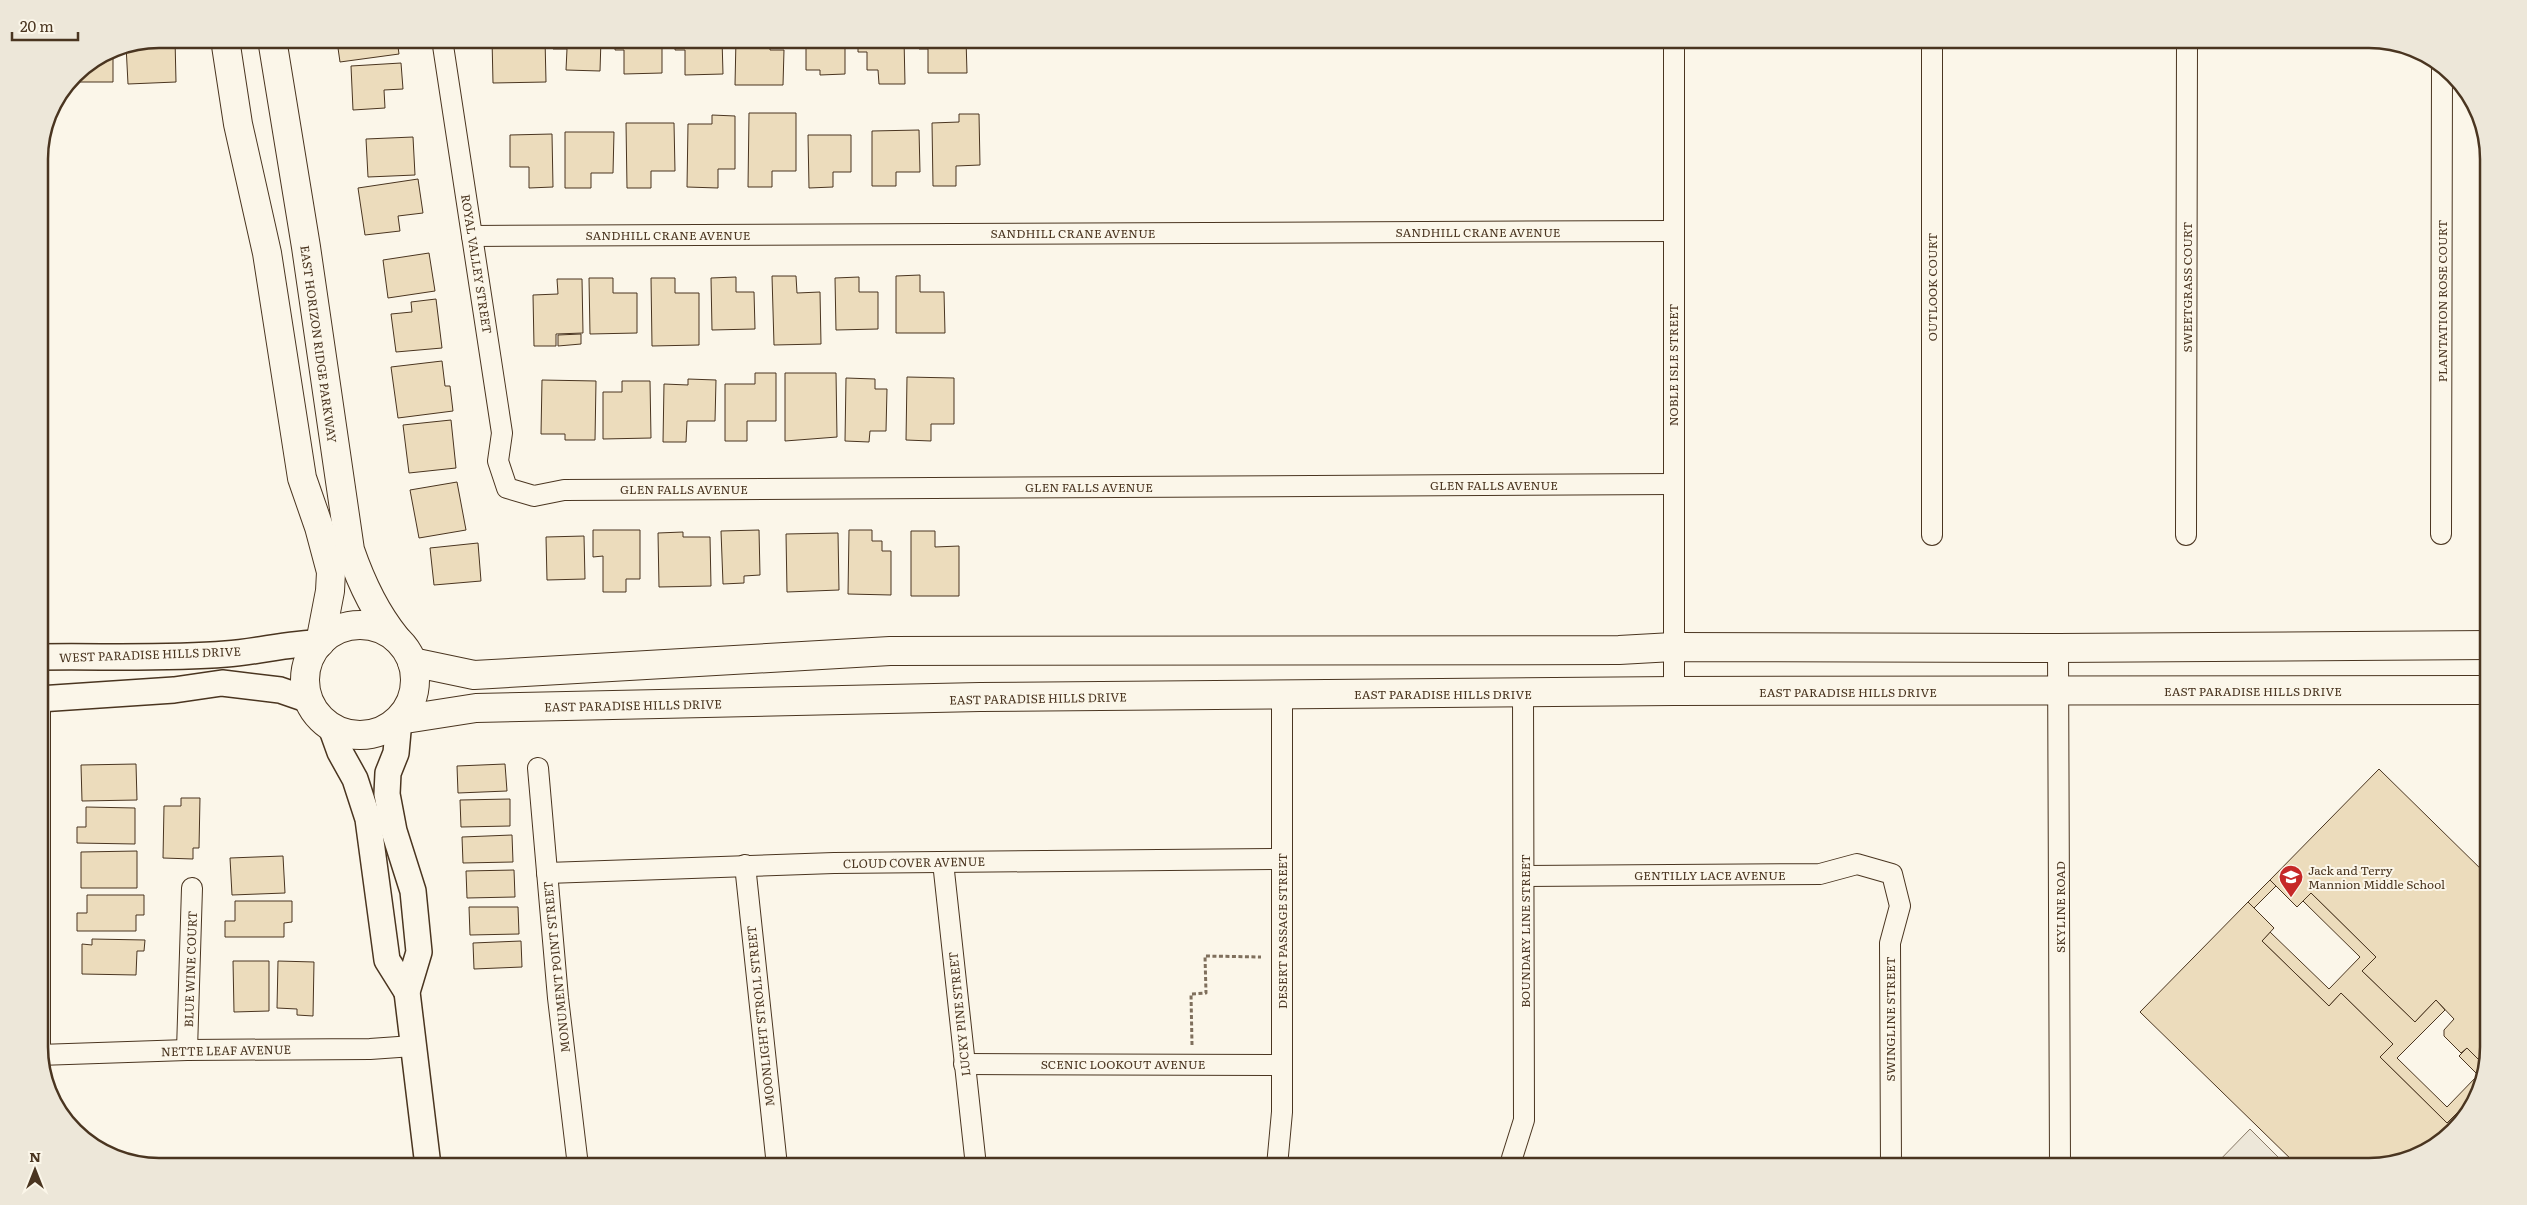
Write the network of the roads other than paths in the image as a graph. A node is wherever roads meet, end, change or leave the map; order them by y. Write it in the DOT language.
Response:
graph roads {
  1 [pos="226,48"];
  2 [pos="273,48"];
  3 [pos="443,48"];
  4 [pos="1674,48"];
  5 [pos="1932,48"];
  6 [pos="2187,48"];
  7 [pos="2442,75"];
  8 [pos="1673,231"];
  9 [pos="472,236"];
  10 [pos="1673,484"];
  11 [pos="508,488"];
  12 [pos="2441,534"];
  13 [pos="2186,535"];
  14 [pos="1932,536"];
  15 [pos="396,638"];
  16 [pos="320,642"];
  17 [pos="2480,645"];
  18 [pos="1673,647"];
  19 [pos="2058,648"];
  20 [pos="48,657"];
  21 [pos="412,662"];
  22 [pos="2480,690"];
  23 [pos="1674,691"];
  24 [pos="2059,692"];
  25 [pos="1523,694"];
  26 [pos="1282,696"];
  27 [pos="48,698"];
  28 [pos="309,700"];
  29 [pos="399,720"];
  30 [pos="330,727"];
  31 [pos="538,768"];
  32 [pos="1282,860"];
  33 [pos="943,862"];
  34 [pos="745,865"];
  35 [pos="547,873"];
  36 [pos="1892,874"];
  37 [pos="1525,876"];
  38 [pos="192,888"];
  39 [pos="407,992"];
  40 [pos="413,1046"];
  41 [pos="188,1050"];
  42 [pos="48,1055"];
  43 [pos="964,1064"];
  44 [pos="1282,1065"];
  45 [pos="427,1158"];
  46 [pos="577,1158"];
  47 [pos="776,1158"];
  48 [pos="975,1158"];
  49 [pos="1278,1158"];
  50 [pos="1512,1158"];
  51 [pos="1891,1158"];
  52 [pos="2060,1158"];
  1 -- 16 [label="main road"];
  2 -- 15 [label="main road, EAST HORIZON RIDGE PARKWAY"];
  3 -- 9 [label="street, ROYAL VALLEY STREET"];
  4 -- 8 [label="street, NOBLE ISLE STREET"];
  5 -- 14 [label="street, OUTLOOK COURT"];
  6 -- 13 [label="street, SWEETGRASS COURT"];
  7 -- 12 [label="street, PLANTATION ROSE COURT"];
  8 -- 9 [label="street, SANDHILL CRANE AVENUE"];
  8 -- 10 [label="street, NOBLE ISLE STREET"];
  9 -- 11 [label="street, ROYAL VALLEY STREET"];
  10 -- 11 [label="street, GLEN FALLS AVENUE"];
  10 -- 18 [label="street, NOBLE ISLE STREET"];
  15 -- 16 [label="main road"];
  15 -- 21 [label="main road"];
  16 -- 20 [label="street, WEST PARADISE HILLS DRIVE"];
  16 -- 28 [label="main road"];
  17 -- 19 [label="main road"];
  18 -- 19 [label="main road"];
  18 -- 21 [label="main road"];
  18 -- 23 [label="street, NOBLE ISLE STREET"];
  19 -- 24 [label="street, SKYLINE ROAD"];
  21 -- 29 [label="main road"];
  22 -- 24 [label="main road, EAST PARADISE HILLS DRIVE"];
  23 -- 24 [label="main road, EAST PARADISE HILLS DRIVE"];
  23 -- 25 [label="main road, EAST PARADISE HILLS DRIVE"];
  24 -- 52 [label="street, SKYLINE ROAD"];
  25 -- 26 [label="main road, EAST PARADISE HILLS DRIVE"];
  25 -- 37 [label="street, BOUNDARY LINE STREET"];
  26 -- 29 [label="main road, EAST PARADISE HILLS DRIVE"];
  26 -- 32 [label="street, DESERT PASSAGE STREET"];
  27 -- 28 [label="street"];
  28 -- 30 [label="main road"];
  29 -- 30 [label="main road"];
  29 -- 39 [label="street"];
  30 -- 39 [label="street"];
  31 -- 35 [label="street, MONUMENT POINT STREET"];
  32 -- 33 [label="street, CLOUD COVER AVENUE"];
  32 -- 44 [label="street, DESERT PASSAGE STREET"];
  33 -- 34 [label="street, CLOUD COVER AVENUE"];
  33 -- 43 [label="street, LUCKY PINE STREET"];
  34 -- 35 [label="street, CLOUD COVER AVENUE"];
  34 -- 47 [label="street, MOONLIGHT STROLL STREET"];
  35 -- 46 [label="street, MONUMENT POINT STREET"];
  36 -- 37 [label="street, GENTILLY LACE AVENUE"];
  36 -- 51 [label="street, SWINGLINE STREET"];
  37 -- 50 [label="street, BOUNDARY LINE STREET"];
  38 -- 41 [label="street, BLUE WINE COURT"];
  39 -- 40 [label="street"];
  40 -- 41 [label="street, NETTE LEAF AVENUE"];
  40 -- 45 [label="street"];
  41 -- 42 [label="street, NETTE LEAF AVENUE"];
  43 -- 44 [label="street, SCENIC LOOKOUT AVENUE"];
  43 -- 48 [label="street, LUCKY PINE STREET"];
  44 -- 49 [label="street, DESERT PASSAGE STREET"];
}
